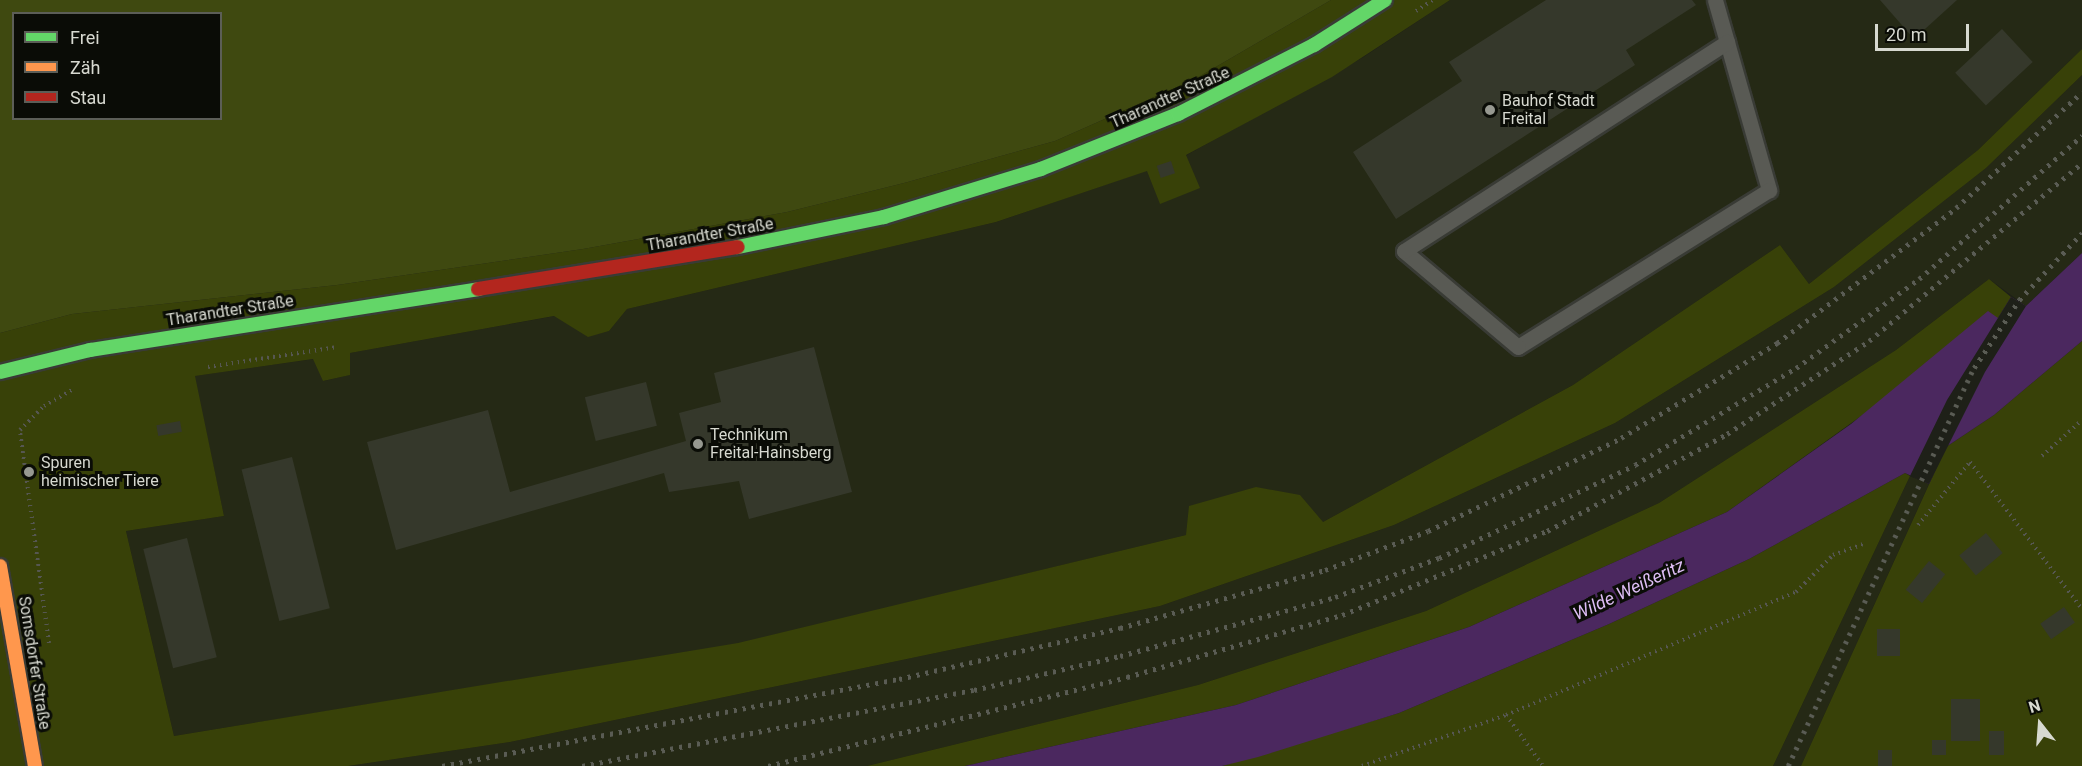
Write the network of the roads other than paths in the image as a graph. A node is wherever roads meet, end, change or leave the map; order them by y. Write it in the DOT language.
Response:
graph roads {
  1 [pos="1385,0"];
  2 [pos="1715,0"];
  3 [pos="1727,42"];
  4 [pos="0,372"];
  5 [pos="0,566"];
  6 [pos="35,766"];
  1 -- 4 [label="main road, Tharandter Straße"];
  2 -- 3 [label="lane"];
  3 -- 3 [label="lane"];
  5 -- 6 [label="main road, Somsdorfer Straße"];
}
